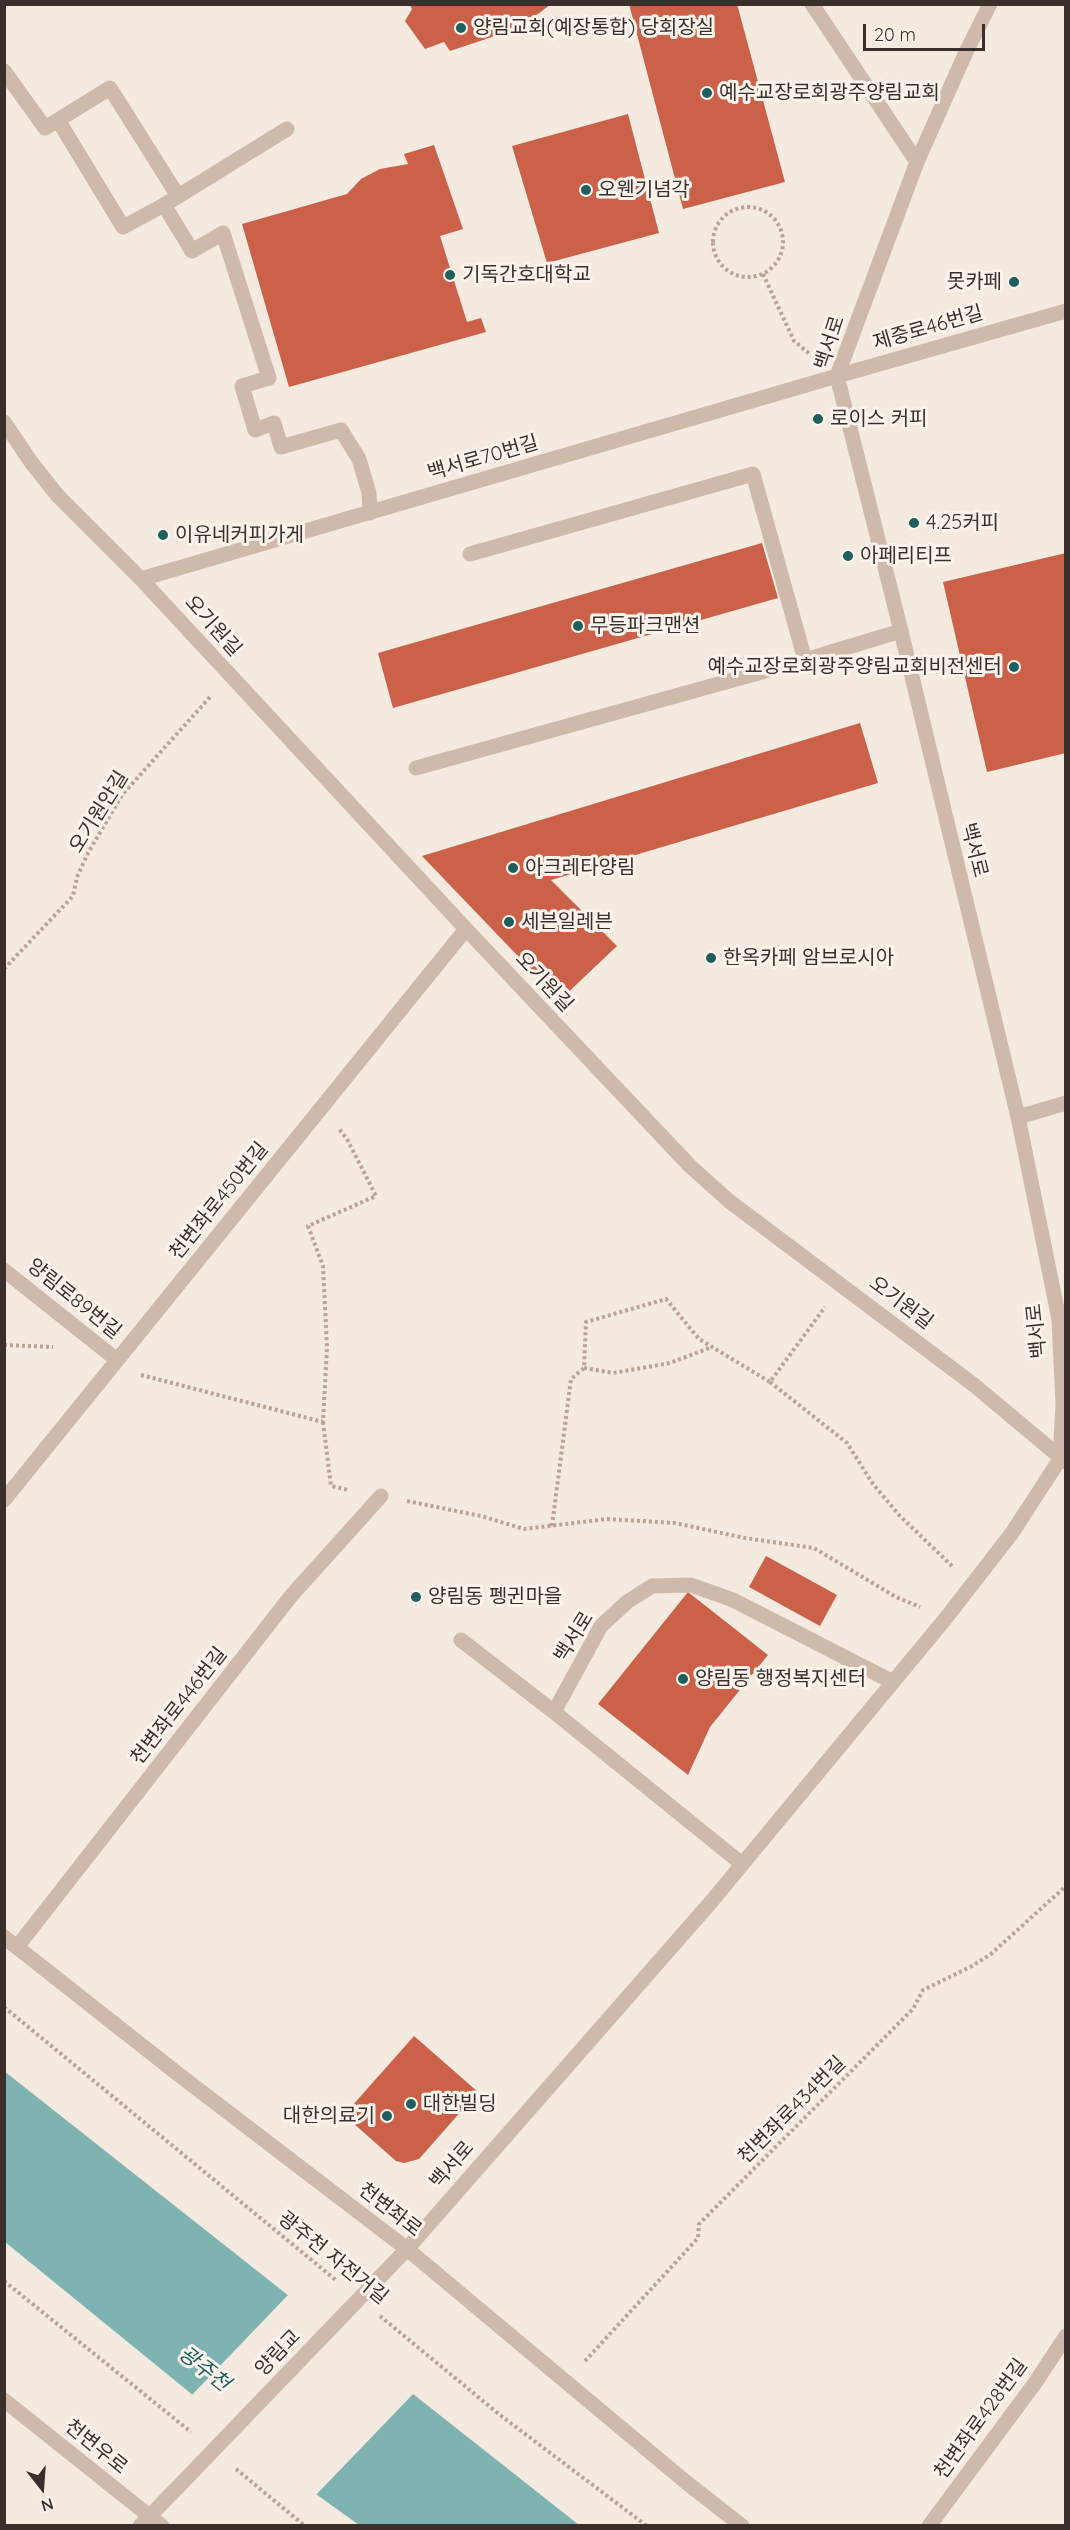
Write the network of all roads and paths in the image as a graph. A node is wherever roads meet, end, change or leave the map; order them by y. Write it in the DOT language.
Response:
graph roads {
  1 [pos="812,4"];
  2 [pos="990,4"];
  3 [pos="4,71"];
  4 [pos="57,120"];
  5 [pos="287,129"];
  6 [pos="917,162"];
  7 [pos="178,196"];
  8 [pos="164,205"];
  9 [pos="763,274"];
  10 [pos="1065,310"];
  11 [pos="837,376"];
  12 [pos="4,422"];
  13 [pos="370,513"];
  14 [pos="470,554"];
  15 [pos="141,579"];
  16 [pos="901,630"];
  17 [pos="805,660"];
  18 [pos="230,676"];
  19 [pos="416,768"];
  20 [pos="466,929"];
  21 [pos="4,969"];
  22 [pos="1065,1103"];
  23 [pos="322,1107"];
  24 [pos="1018,1117"];
  25 [pos="4,1270"];
  26 [pos="841,1284"];
  27 [pos="712,1347"];
  28 [pos="117,1360"];
  29 [pos="584,1368"];
  30 [pos="770,1382"];
  31 [pos="323,1422"];
  32 [pos="1064,1463"];
  33 [pos="381,1496"];
  34 [pos="4,1500"];
  35 [pos="552,1526"];
  36 [pos="972,1585"];
  37 [pos="946,1618"];
  38 [pos="461,1640"];
  39 [pos="893,1682"];
  40 [pos="554,1712"];
  41 [pos="742,1864"];
  42 [pos="1065,1886"];
  43 [pos="4,1937"];
  44 [pos="17,1947"];
  45 [pos="4,2007"];
  46 [pos="407,2249"];
  47 [pos="4,2281"];
  48 [pos="344,2286"];
  49 [pos="371,2309"];
  50 [pos="1065,2336"];
  51 [pos="565,2381"];
  52 [pos="4,2400"];
  53 [pos="193,2434"];
  54 [pos="228,2463"];
  55 [pos="151,2523"];
  56 [pos="305,2526"];
  57 [pos="647,2526"];
  58 [pos="742,2526"];
  59 [pos="928,2526"];
  1 -- 6 [label="street"];
  2 -- 6 [label="street, 백서로"];
  3 -- 4 [label="street"];
  4 -- 7 [label="street"];
  4 -- 8 [label="street"];
  5 -- 7 [label="street"];
  6 -- 11 [label="street, 백서로"];
  7 -- 8 [label="street"];
  8 -- 13 [label="street"];
  9 -- 9 [label="path"];
  9 -- 11 [label="path"];
  10 -- 11 [label="street, 제중로46번길"];
  11 -- 13 [label="street, 백서로70번길"];
  11 -- 16 [label="street, 백서로"];
  12 -- 15 [label="street, 오기원길"];
  13 -- 15 [label="street, 백서로70번길"];
  14 -- 17 [label="street"];
  15 -- 18 [label="street, 오기원길"];
  16 -- 17 [label="street"];
  16 -- 24 [label="street, 백서로"];
  17 -- 19 [label="street"];
  18 -- 20 [label="street, 오기원길"];
  18 -- 21 [label="path, 오기원안길"];
  20 -- 23 [label="street, 천변좌로450번길"];
  20 -- 26 [label="street, 오기원길"];
  22 -- 24 [label="street"];
  23 -- 28 [label="street, 천변좌로450번길"];
  23 -- 31 [label="path"];
  24 -- 32 [label="street, 백서로"];
  25 -- 28 [label="street, 양림로89번길"];
  26 -- 30 [label="path"];
  26 -- 32 [label="street, 오기원길"];
  27 -- 29 [label="path"];
  27 -- 29 [label="path"];
  27 -- 30 [label="path"];
  28 -- 31 [label="path"];
  28 -- 34 [label="street, 천변좌로450번길"];
  29 -- 35 [label="path"];
  30 -- 36 [label="path"];
  31 -- 33 [label="path"];
  32 -- 36 [label="street, 백서로"];
  33 -- 35 [label="path"];
  33 -- 44 [label="street, 천변좌로446번길"];
  35 -- 37 [label="path"];
  36 -- 37 [label="street, 백서로"];
  37 -- 39 [label="street, 백서로"];
  38 -- 40 [label="street"];
  39 -- 40 [label="street, 백서로"];
  39 -- 41 [label="street, 백서로"];
  40 -- 41 [label="street"];
  41 -- 46 [label="street, 백서로"];
  42 -- 51 [label="path, 천변좌로434번길"];
  43 -- 44 [label="street, 천변좌로"];
  44 -- 46 [label="street, 천변좌로"];
  45 -- 48 [label="path, 광주천 자전거길"];
  46 -- 51 [label="street, 천변좌로"];
  46 -- 55 [label="street, 양림교, bridge"];
  47 -- 53 [label="path"];
  49 -- 57 [label="path, 광주천 자전거길"];
  50 -- 59 [label="street, 천변좌로428번길"];
  51 -- 58 [label="street, 천변좌로"];
  52 -- 55 [label="street, 천변우로"];
  54 -- 56 [label="path"];
}
